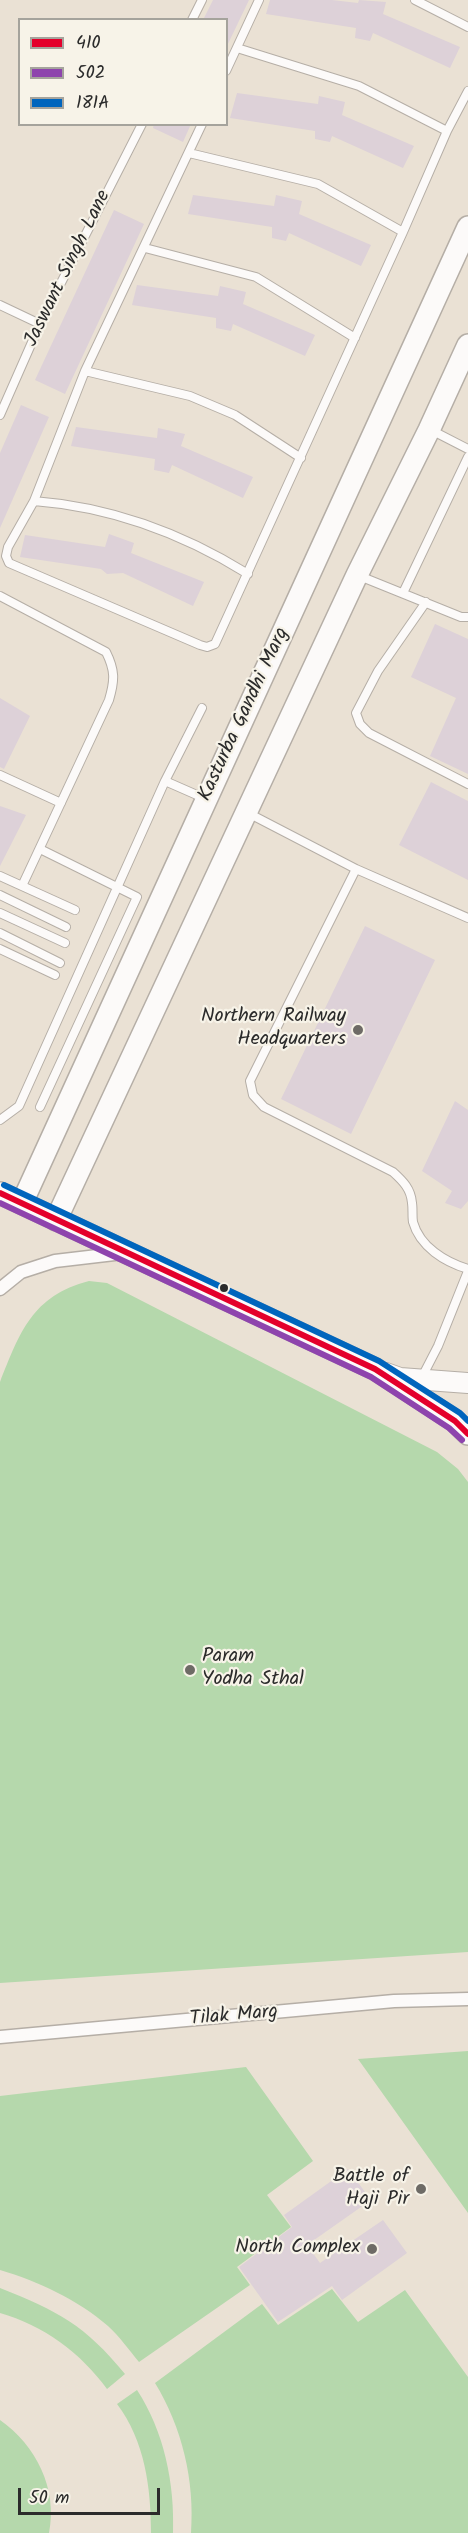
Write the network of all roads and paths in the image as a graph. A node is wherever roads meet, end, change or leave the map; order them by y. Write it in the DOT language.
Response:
graph roads {
  1 [pos="202,0"];
  2 [pos="259,0"];
  3 [pos="414,0"];
  4 [pos="193,18"];
  5 [pos="468,27"];
  6 [pos="237,48"];
  7 [pos="228,67"];
  8 [pos="468,91"];
  9 [pos="141,126"];
  10 [pos="201,126"];
  11 [pos="447,131"];
  12 [pos="189,153"];
  13 [pos="468,227"];
  14 [pos="404,232"];
  15 [pos="145,248"];
  16 [pos="0,305"];
  17 [pos="40,324"];
  18 [pos="355,338"];
  19 [pos="468,345"];
  20 [pos="86,371"];
  21 [pos="0,415"];
  22 [pos="429,430"];
  23 [pos="468,449"];
  24 [pos="468,457"];
  25 [pos="301,458"];
  26 [pos="34,501"];
  27 [pos="248,574"];
  28 [pos="357,575"];
  29 [pos="402,593"];
  30 [pos="0,596"];
  31 [pos="426,602"];
  32 [pos="468,617"];
  33 [pos="202,708"];
  34 [pos="0,775"];
  35 [pos="165,781"];
  36 [pos="468,784"];
  37 [pos="207,799"];
  38 [pos="61,803"];
  39 [pos="247,812"];
  40 [pos="40,849"];
  41 [pos="356,868"];
  42 [pos="0,876"];
  43 [pos="22,886"];
  44 [pos="118,887"];
  45 [pos="0,895"];
  46 [pos="75,910"];
  47 [pos="0,913"];
  48 [pos="468,918"];
  49 [pos="66,927"];
  50 [pos="0,933"];
  51 [pos="65,943"];
  52 [pos="0,949"];
  53 [pos="60,963"];
  54 [pos="55,975"];
  55 [pos="40,1107"];
  56 [pos="0,1120"];
  57 [pos="0,1193"];
  58 [pos="22,1203"];
  59 [pos="56,1220"];
  60 [pos="126,1253"];
  61 [pos="468,1270"];
  62 [pos="0,1289"];
  63 [pos="375,1369"];
  64 [pos="421,1380"];
  65 [pos="468,1383"];
  66 [pos="468,1434"];
  67 [pos="468,1999"];
  68 [pos="0,2037"];
  1 -- 4 [label="lane"];
  2 -- 6 [label="lane"];
  3 -- 5 [label="lane"];
  6 -- 7 [label="lane"];
  6 -- 11 [label="lane"];
  8 -- 11 [label="lane"];
  9 -- 17 [label="lane, Jaswant Singh Lane"];
  10 -- 12 [label="lane"];
  11 -- 14 [label="lane"];
  12 -- 14 [label="lane"];
  12 -- 15 [label="lane"];
  13 -- 37 [label="main road, Kasturba Gandhi Marg"];
  14 -- 18 [label="lane"];
  15 -- 18 [label="lane"];
  15 -- 20 [label="lane"];
  16 -- 17 [label="lane"];
  17 -- 21 [label="lane, Jaswant Singh Lane"];
  18 -- 25 [label="lane"];
  19 -- 22 [label="main road"];
  20 -- 25 [label="lane"];
  20 -- 26 [label="lane"];
  22 -- 23 [label="lane"];
  22 -- 28 [label="main road"];
  24 -- 29 [label="lane"];
  25 -- 27 [label="lane"];
  26 -- 27 [label="lane"];
  26 -- 27 [label="lane"];
  28 -- 29 [label="lane"];
  28 -- 39 [label="main road"];
  29 -- 31 [label="lane"];
  30 -- 38 [label="lane"];
  31 -- 32 [label="lane"];
  31 -- 36 [label="lane"];
  33 -- 35 [label="lane"];
  34 -- 38 [label="lane"];
  35 -- 37 [label="lane"];
  35 -- 44 [label="lane"];
  37 -- 58 [label="main road, Kasturba Gandhi Marg"];
  38 -- 40 [label="lane"];
  39 -- 41 [label="lane"];
  39 -- 59 [label="main road"];
  40 -- 43 [label="lane"];
  40 -- 44 [label="lane"];
  41 -- 48 [label="lane"];
  41 -- 61 [label="lane"];
  42 -- 43 [label="lane"];
  43 -- 46 [label="lane"];
  44 -- 55 [label="lane"];
  44 -- 56 [label="lane"];
  45 -- 49 [label="lane"];
  47 -- 51 [label="lane"];
  50 -- 53 [label="lane"];
  52 -- 54 [label="lane"];
  57 -- 58 [label="main road"];
  58 -- 59 [label="main road"];
  59 -- 60 [label="main road"];
  60 -- 62 [label="street"];
  60 -- 63 [label="main road"];
  61 -- 64 [label="lane"];
  63 -- 64 [label="street"];
  63 -- 66 [label="main road"];
  64 -- 65 [label="street"];
  67 -- 68 [label="street, Tilak Marg"];
}
